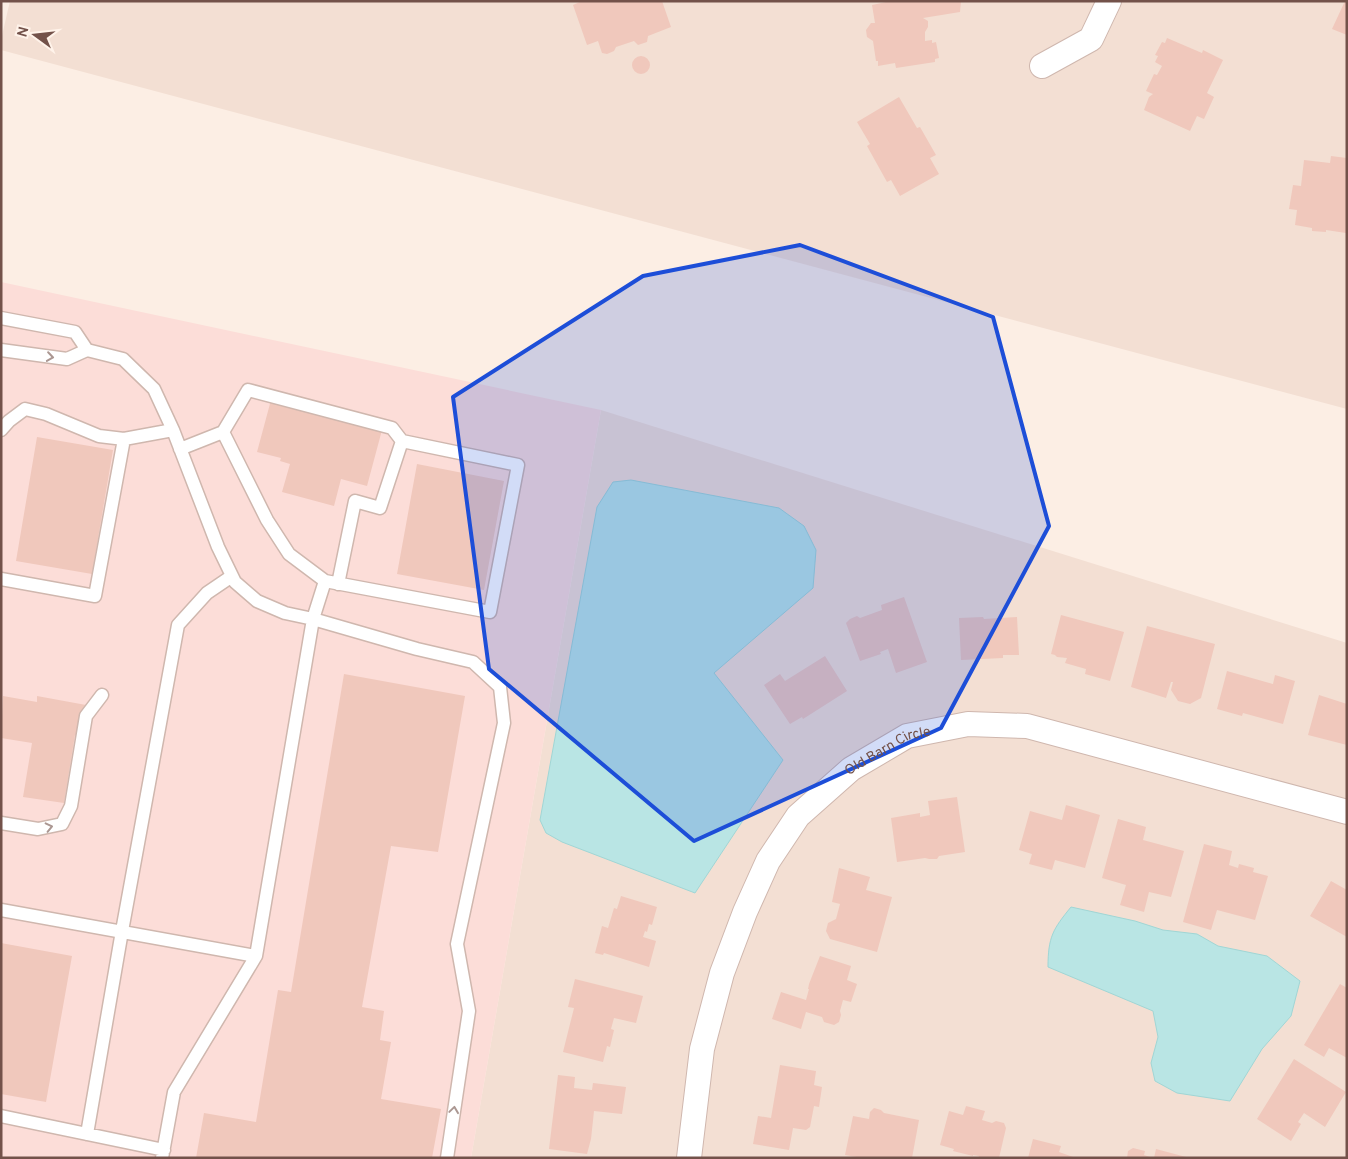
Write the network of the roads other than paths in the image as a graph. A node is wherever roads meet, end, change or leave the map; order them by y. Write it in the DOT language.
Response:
graph roads {
  1 [pos="1109,1"];
  2 [pos="1042,66"];
  3 [pos="1,318"];
  4 [pos="1,350"];
  5 [pos="87,350"];
  6 [pos="1,430"];
  7 [pos="173,430"];
  8 [pos="223,432"];
  9 [pos="124,439"];
  10 [pos="402,441"];
  11 [pos="180,449"];
  12 [pos="232,576"];
  13 [pos="1,578"];
  14 [pos="332,582"];
  15 [pos="312,619"];
  16 [pos="102,695"];
  17 [pos="1347,812"];
  18 [pos="1,823"];
  19 [pos="1,910"];
  20 [pos="122,932"];
  21 [pos="256,956"];
  22 [pos="1,1116"];
  23 [pos="87,1134"];
  24 [pos="163,1154"];
  25 [pos="447,1158"];
  26 [pos="688,1158"];
  1 -- 2 [label="street"];
  3 -- 5 [label="lane"];
  4 -- 5 [label="lane, one-way"];
  5 -- 7 [label="lane"];
  6 -- 9 [label="lane"];
  7 -- 9 [label="lane"];
  7 -- 11 [label="lane"];
  8 -- 10 [label="lane"];
  8 -- 11 [label="lane"];
  8 -- 14 [label="lane"];
  9 -- 13 [label="lane"];
  10 -- 14 [label="lane"];
  10 -- 14 [label="lane"];
  11 -- 12 [label="lane"];
  12 -- 15 [label="lane"];
  12 -- 20 [label="lane"];
  14 -- 15 [label="lane"];
  15 -- 21 [label="lane"];
  25 -- 15 [label="lane, one-way"];
  18 -- 16 [label="lane, one-way"];
  17 -- 26 [label="street, Old Barn Circle"];
  19 -- 20 [label="lane"];
  20 -- 21 [label="lane"];
  20 -- 23 [label="lane"];
  21 -- 24 [label="lane"];
  22 -- 23 [label="lane"];
  23 -- 24 [label="lane"];
}
